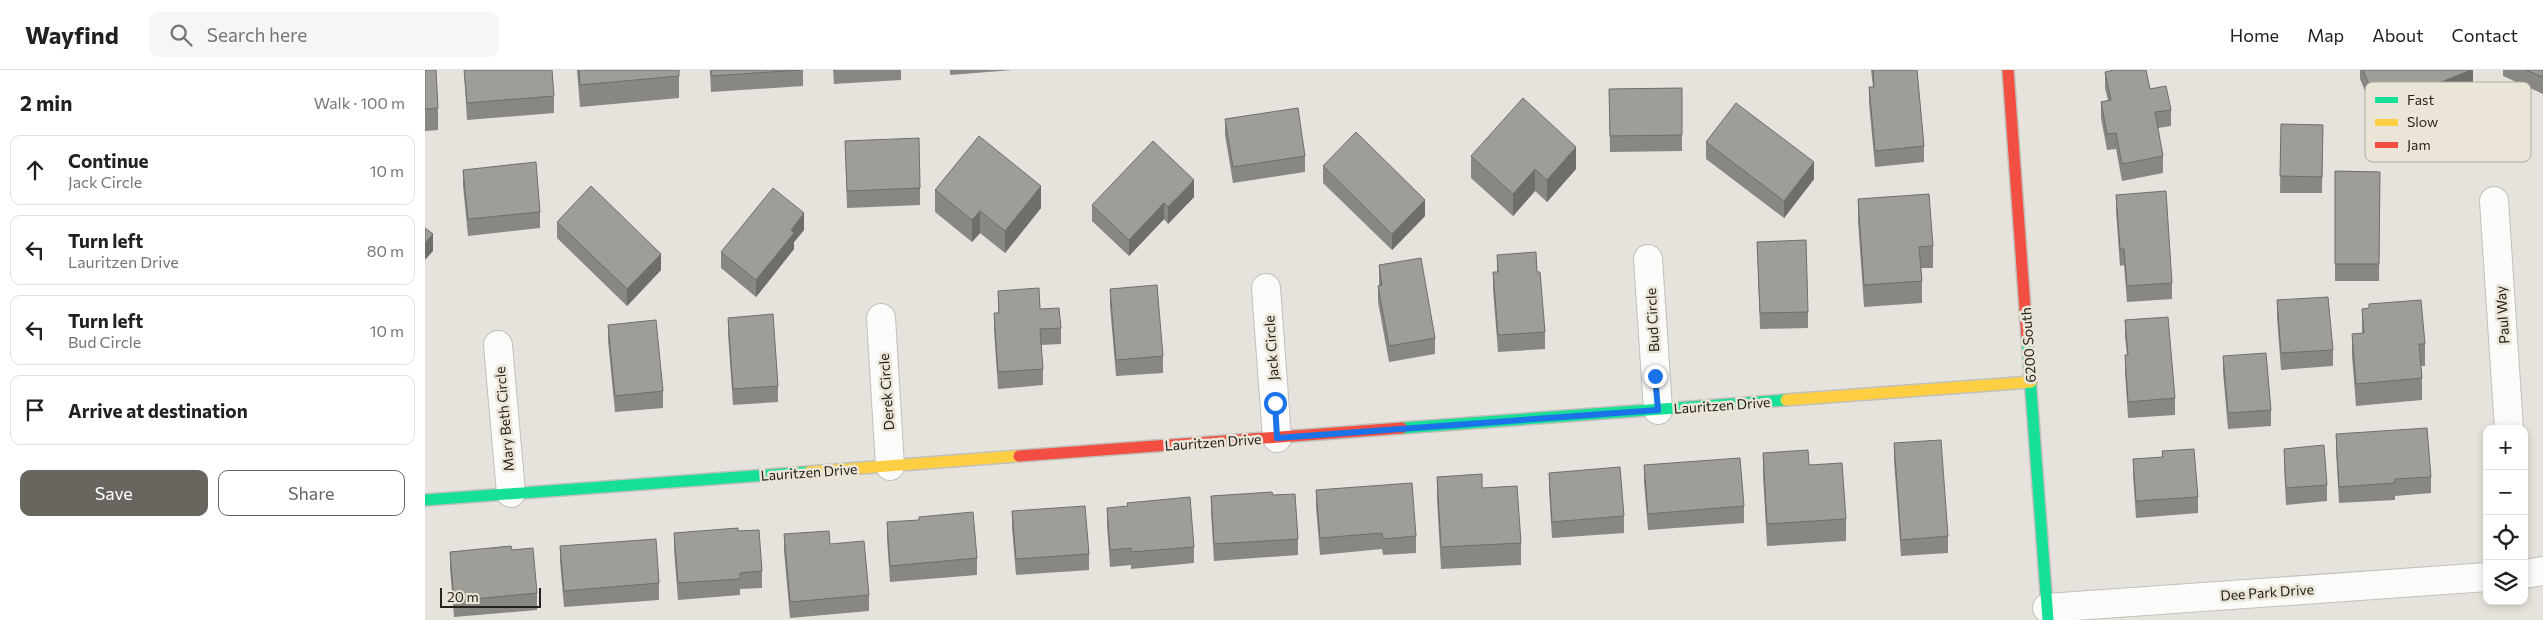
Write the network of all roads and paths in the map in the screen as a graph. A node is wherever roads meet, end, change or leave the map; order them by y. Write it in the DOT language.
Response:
graph roads {
  1 [pos="2009,70"];
  2 [pos="2494,202"];
  3 [pos="1648,259"];
  4 [pos="1266,288"];
  5 [pos="881,318"];
  6 [pos="498,345"];
  7 [pos="2031,382"];
  8 [pos="1658,410"];
  9 [pos="2509,425"];
  10 [pos="1277,438"];
  11 [pos="891,466"];
  12 [pos="511,493"];
  13 [pos="425,500"];
  14 [pos="2543,571"];
  15 [pos="2528,573"];
  16 [pos="2483,577"];
  17 [pos="2047,614"];
  1 -- 7 [label="street, 6200 South"];
  2 -- 9 [label="street, Paul Way"];
  3 -- 8 [label="street, Bud Circle"];
  4 -- 10 [label="street, Jack Circle"];
  5 -- 11 [label="street, Derek Circle"];
  6 -- 12 [label="street, Mary Beth Circle"];
  7 -- 8 [label="street, Lauritzen Drive"];
  7 -- 17 [label="street, 6200 South"];
  8 -- 10 [label="street, Lauritzen Drive"];
  10 -- 11 [label="street, Lauritzen Drive"];
  11 -- 12 [label="street, Lauritzen Drive"];
  12 -- 13 [label="street, Lauritzen Drive"];
  14 -- 15 [label="street"];
  16 -- 17 [label="street, Dee Park Drive"];
}
